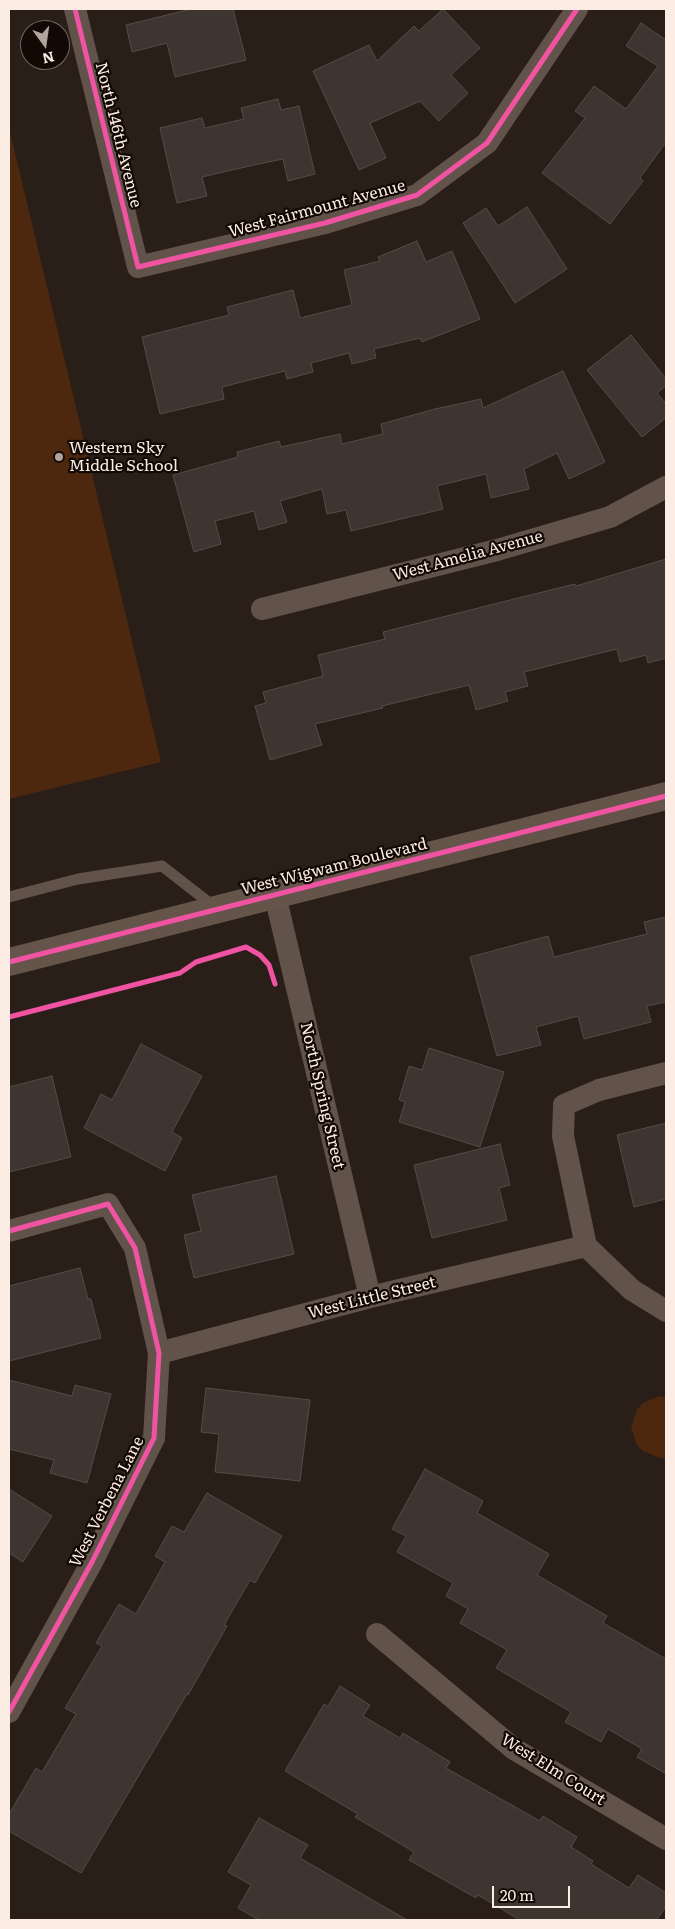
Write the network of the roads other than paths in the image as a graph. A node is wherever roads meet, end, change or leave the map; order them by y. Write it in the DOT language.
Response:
graph roads {
  1 [pos="75,9"];
  2 [pos="577,9"];
  3 [pos="138,267"];
  4 [pos="666,486"];
  5 [pos="262,608"];
  6 [pos="666,796"];
  7 [pos="275,896"];
  8 [pos="9,897"];
  9 [pos="218,909"];
  10 [pos="9,962"];
  11 [pos="666,1073"];
  12 [pos="9,1231"];
  13 [pos="586,1246"];
  14 [pos="370,1297"];
  15 [pos="666,1311"];
  16 [pos="159,1353"];
  17 [pos="377,1634"];
  18 [pos="9,1712"];
  19 [pos="666,1839"];
  1 -- 3 [label="street, North 146th Avenue"];
  2 -- 3 [label="street, West Fairmount Avenue"];
  4 -- 5 [label="street, West Amelia Avenue"];
  6 -- 7 [label="street, West Wigwam Boulevard"];
  7 -- 9 [label="street, West Wigwam Boulevard"];
  7 -- 14 [label="street, North Spring Street"];
  8 -- 9 [label="lane"];
  9 -- 10 [label="street, West Wigwam Boulevard"];
  11 -- 13 [label="street"];
  12 -- 16 [label="street, West Verbena Lane"];
  13 -- 14 [label="street, West Little Street"];
  13 -- 15 [label="street"];
  14 -- 16 [label="street, West Little Street"];
  16 -- 18 [label="street, West Verbena Lane"];
  17 -- 19 [label="street, West Elm Court"];
}
